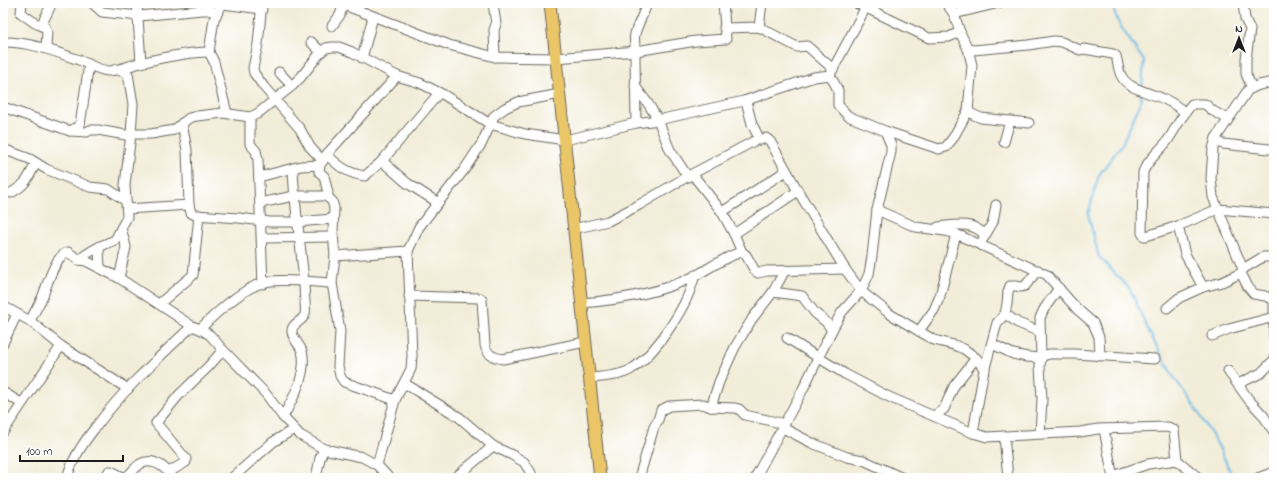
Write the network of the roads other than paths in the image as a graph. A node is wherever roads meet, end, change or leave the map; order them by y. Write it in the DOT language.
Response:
graph roads {
  1 [pos="22,3"];
  2 [pos="52,3"];
  3 [pos="92,3"];
  4 [pos="137,3"];
  5 [pos="223,3"];
  6 [pos="493,3"];
  7 [pos="550,3"];
  8 [pos="647,3"];
  9 [pos="723,3"];
  10 [pos="762,3"];
  11 [pos="856,3"];
  12 [pos="946,3"];
  13 [pos="998,3"];
  14 [pos="1243,3"];
  15 [pos="341,4"];
  16 [pos="867,5"];
  17 [pos="262,6"];
  18 [pos="218,12"];
  19 [pos="954,14"];
  20 [pos="139,16"];
  21 [pos="373,16"];
  22 [pos="41,26"];
  23 [pos="332,26"];
  24 [pos="759,27"];
  25 [pos="724,28"];
  26 [pos="960,32"];
  27 [pos="3,42"];
  28 [pos="311,42"];
  29 [pos="46,48"];
  30 [pos="968,49"];
  31 [pos="636,51"];
  32 [pos="209,52"];
  33 [pos="321,52"];
  34 [pos="495,56"];
  35 [pos="362,58"];
  36 [pos="556,58"];
  37 [pos="141,63"];
  38 [pos="89,64"];
  39 [pos="116,69"];
  40 [pos="279,72"];
  41 [pos="831,72"];
  42 [pos="397,76"];
  43 [pos="1274,82"];
  44 [pos="292,86"];
  45 [pos="635,86"];
  46 [pos="1252,88"];
  47 [pos="440,93"];
  48 [pos="560,94"];
  49 [pos="275,100"];
  50 [pos="744,101"];
  51 [pos="3,107"];
  52 [pos="968,111"];
  53 [pos="1185,112"];
  54 [pos="227,113"];
  55 [pos="250,117"];
  56 [pos="1228,119"];
  57 [pos="658,120"];
  58 [pos="1010,121"];
  59 [pos="182,123"];
  60 [pos="636,123"];
  61 [pos="1028,123"];
  62 [pos="490,124"];
  63 [pos="70,131"];
  64 [pos="885,131"];
  65 [pos="131,135"];
  66 [pos="1216,138"];
  67 [pos="565,140"];
  68 [pos="760,140"];
  69 [pos="1004,142"];
  70 [pos="3,149"];
  71 [pos="1269,149"];
  72 [pos="323,160"];
  73 [pos="382,161"];
  74 [pos="36,163"];
  75 [pos="293,168"];
  76 [pos="786,171"];
  77 [pos="691,176"];
  78 [pos="259,177"];
  79 [pos="798,190"];
  80 [pos="11,193"];
  81 [pos="294,196"];
  82 [pos="326,196"];
  83 [pos="437,202"];
  84 [pos="260,203"];
  85 [pos="126,205"];
  86 [pos="189,205"];
  87 [pos="996,205"];
  88 [pos="1218,209"];
  89 [pos="877,210"];
  90 [pos="722,212"];
  91 [pos="1274,214"];
  92 [pos="199,215"];
  93 [pos="333,219"];
  94 [pos="261,222"];
  95 [pos="297,222"];
  96 [pos="1178,226"];
  97 [pos="121,228"];
  98 [pos="929,228"];
  99 [pos="574,229"];
  100 [pos="734,234"];
  101 [pos="956,234"];
  102 [pos="985,235"];
  103 [pos="333,237"];
  104 [pos="262,238"];
  105 [pos="299,238"];
  106 [pos="980,244"];
  107 [pos="100,246"];
  108 [pos="408,251"];
  109 [pos="742,252"];
  110 [pos="335,256"];
  111 [pos="1274,257"];
  112 [pos="79,260"];
  113 [pos="100,268"];
  114 [pos="845,268"];
  115 [pos="785,270"];
  116 [pos="1038,270"];
  117 [pos="1242,271"];
  118 [pos="695,276"];
  119 [pos="119,278"];
  120 [pos="304,282"];
  121 [pos="332,282"];
  122 [pos="680,282"];
  123 [pos="263,284"];
  124 [pos="1203,287"];
  125 [pos="1059,288"];
  126 [pos="690,289"];
  127 [pos="861,291"];
  128 [pos="773,292"];
  129 [pos="409,296"];
  130 [pos="1274,300"];
  131 [pos="582,303"];
  132 [pos="159,304"];
  133 [pos="3,306"];
  134 [pos="1166,308"];
  135 [pos="1274,311"];
  136 [pos="17,314"];
  137 [pos="1005,314"];
  138 [pos="1274,317"];
  139 [pos="30,321"];
  140 [pos="1274,321"];
  141 [pos="196,327"];
  142 [pos="832,330"];
  143 [pos="919,331"];
  144 [pos="1040,332"];
  145 [pos="1212,336"];
  146 [pos="1274,337"];
  147 [pos="787,338"];
  148 [pos="585,342"];
  149 [pos="3,343"];
  150 [pos="992,344"];
  151 [pos="61,346"];
  152 [pos="223,350"];
  153 [pos="1100,356"];
  154 [pos="818,358"];
  155 [pos="976,358"];
  156 [pos="1041,358"];
  157 [pos="1155,359"];
  158 [pos="1274,360"];
  159 [pos="985,370"];
  160 [pos="1228,371"];
  161 [pos="590,378"];
  162 [pos="404,383"];
  163 [pos="1238,384"];
  164 [pos="128,389"];
  165 [pos="3,392"];
  166 [pos="395,400"];
  167 [pos="21,403"];
  168 [pos="711,407"];
  169 [pos="934,416"];
  170 [pos="283,417"];
  171 [pos="784,426"];
  172 [pos="294,429"];
  173 [pos="1104,429"];
  174 [pos="3,432"];
  175 [pos="1274,432"];
  176 [pos="973,433"];
  177 [pos="1040,434"];
  178 [pos="1004,436"];
  179 [pos="493,446"];
  180 [pos="324,450"];
  181 [pos="1177,460"];
  182 [pos="377,465"];
  183 [pos="1274,472"];
  184 [pos="171,475"];
  185 [pos="1113,477"];
  186 [pos="1194,477"];
  187 [pos="68,478"];
  188 [pos="105,478"];
  189 [pos="232,478"];
  190 [pos="316,478"];
  191 [pos="388,478"];
  192 [pos="455,478"];
  193 [pos="528,478"];
  194 [pos="600,478"];
  195 [pos="640,478"];
  196 [pos="755,478"];
  197 [pos="903,478"];
  198 [pos="1008,478"];
  199 [pos="1258,478"];
  1 -- 22 [label="street"];
  2 -- 22 [label="street"];
  3 -- 20 [label="street"];
  4 -- 20 [label="street"];
  5 -- 17 [label="street"];
  5 -- 18 [label="street"];
  6 -- 34 [label="street"];
  7 -- 36 [label="main road"];
  8 -- 31 [label="street"];
  9 -- 25 [label="street"];
  10 -- 24 [label="street"];
  11 -- 16 [label="street"];
  12 -- 19 [label="street"];
  13 -- 19 [label="street"];
  14 -- 46 [label="street"];
  15 -- 21 [label="street"];
  15 -- 23 [label="street"];
  16 -- 26 [label="street"];
  16 -- 41 [label="street"];
  17 -- 49 [label="street"];
  18 -- 20 [label="street"];
  18 -- 32 [label="street"];
  19 -- 26 [label="street"];
  20 -- 37 [label="street"];
  21 -- 34 [label="street"];
  21 -- 35 [label="street"];
  22 -- 29 [label="street"];
  24 -- 25 [label="street"];
  24 -- 41 [label="street"];
  25 -- 31 [label="street"];
  26 -- 30 [label="street"];
  27 -- 29 [label="street"];
  28 -- 33 [label="street"];
  29 -- 38 [label="street"];
  30 -- 52 [label="street"];
  30 -- 53 [label="street"];
  31 -- 36 [label="street"];
  31 -- 45 [label="street"];
  32 -- 37 [label="street"];
  32 -- 54 [label="street"];
  33 -- 35 [label="street"];
  33 -- 44 [label="street"];
  34 -- 36 [label="street"];
  35 -- 42 [label="street"];
  36 -- 48 [label="main road"];
  37 -- 39 [label="street"];
  38 -- 39 [label="street"];
  38 -- 63 [label="street"];
  39 -- 65 [label="street"];
  40 -- 44 [label="street"];
  41 -- 50 [label="street"];
  41 -- 64 [label="street"];
  42 -- 47 [label="street"];
  42 -- 72 [label="street"];
  43 -- 46 [label="street"];
  44 -- 49 [label="street"];
  45 -- 57 [label="street"];
  45 -- 60 [label="street"];
  46 -- 56 [label="street"];
  47 -- 62 [label="street"];
  47 -- 73 [label="street"];
  48 -- 62 [label="street"];
  48 -- 67 [label="main road"];
  49 -- 55 [label="street"];
  49 -- 72 [label="street"];
  50 -- 57 [label="street"];
  50 -- 68 [label="street"];
  51 -- 63 [label="street"];
  52 -- 58 [label="street"];
  52 -- 64 [label="street"];
  53 -- 56 [label="street"];
  53 -- 96 [label="street"];
  54 -- 55 [label="street"];
  54 -- 59 [label="street"];
  55 -- 78 [label="street"];
  56 -- 66 [label="street"];
  57 -- 60 [label="street"];
  57 -- 77 [label="street"];
  58 -- 61 [label="street"];
  58 -- 69 [label="street"];
  59 -- 65 [label="street"];
  59 -- 86 [label="street"];
  60 -- 67 [label="street"];
  62 -- 67 [label="street"];
  62 -- 83 [label="street"];
  63 -- 65 [label="street"];
  64 -- 89 [label="street"];
  65 -- 85 [label="street"];
  66 -- 71 [label="street"];
  66 -- 88 [label="street"];
  67 -- 99 [label="main road"];
  68 -- 76 [label="street"];
  68 -- 77 [label="street"];
  70 -- 74 [label="street"];
  72 -- 73 [label="street"];
  72 -- 75 [label="street"];
  72 -- 82 [label="street"];
  73 -- 83 [label="street"];
  74 -- 80 [label="street"];
  74 -- 85 [label="street"];
  75 -- 78 [label="street"];
  75 -- 81 [label="street"];
  76 -- 79 [label="street"];
  76 -- 90 [label="street"];
  77 -- 90 [label="street"];
  77 -- 99 [label="street"];
  78 -- 84 [label="street"];
  79 -- 100 [label="street"];
  79 -- 114 [label="street"];
  81 -- 82 [label="street"];
  81 -- 84 [label="street"];
  81 -- 95 [label="street"];
  82 -- 93 [label="street"];
  83 -- 108 [label="street"];
  84 -- 94 [label="street"];
  85 -- 86 [label="street"];
  85 -- 97 [label="street"];
  86 -- 92 [label="street"];
  87 -- 102 [label="street"];
  88 -- 91 [label="street"];
  88 -- 96 [label="street"];
  88 -- 117 [label="street"];
  89 -- 98 [label="street"];
  89 -- 127 [label="street"];
  90 -- 100 [label="street"];
  92 -- 94 [label="street"];
  92 -- 132 [label="street"];
  93 -- 95 [label="street"];
  93 -- 103 [label="street"];
  94 -- 95 [label="street"];
  94 -- 104 [label="street"];
  95 -- 105 [label="street"];
  96 -- 124 [label="street"];
  97 -- 107 [label="street"];
  97 -- 119 [label="street"];
  98 -- 101 [label="street"];
  98 -- 102 [label="street"];
  99 -- 131 [label="main road"];
  100 -- 109 [label="street"];
  101 -- 106 [label="street"];
  101 -- 143 [label="street"];
  102 -- 106 [label="street"];
  103 -- 105 [label="street"];
  103 -- 110 [label="street"];
  104 -- 105 [label="street"];
  104 -- 123 [label="street"];
  105 -- 120 [label="street"];
  106 -- 116 [label="street"];
  107 -- 112 [label="street"];
  107 -- 113 [label="street"];
  108 -- 110 [label="street"];
  108 -- 129 [label="street"];
  109 -- 115 [label="street"];
  109 -- 118 [label="street"];
  110 -- 121 [label="street"];
  111 -- 117 [label="street"];
  112 -- 113 [label="street"];
  112 -- 139 [label="street"];
  113 -- 119 [label="street"];
  114 -- 115 [label="street"];
  114 -- 127 [label="street"];
  115 -- 128 [label="street"];
  116 -- 125 [label="street"];
  116 -- 137 [label="street"];
  117 -- 124 [label="street"];
  117 -- 130 [label="street"];
  118 -- 122 [label="street"];
  118 -- 126 [label="street"];
  119 -- 132 [label="street"];
  120 -- 121 [label="street"];
  120 -- 123 [label="street"];
  120 -- 170 [label="street"];
  121 -- 166 [label="street"];
  122 -- 126 [label="street"];
  122 -- 131 [label="street"];
  123 -- 141 [label="street"];
  124 -- 134 [label="street"];
  125 -- 144 [label="street"];
  125 -- 153 [label="street"];
  126 -- 161 [label="street"];
  127 -- 142 [label="street"];
  127 -- 143 [label="street"];
  128 -- 142 [label="street"];
  128 -- 168 [label="street"];
  129 -- 148 [label="street"];
  129 -- 162 [label="street"];
  130 -- 135 [label="street"];
  131 -- 148 [label="main road"];
  132 -- 141 [label="street"];
  133 -- 136 [label="street"];
  136 -- 139 [label="street"];
  136 -- 149 [label="street"];
  137 -- 144 [label="street"];
  137 -- 150 [label="street"];
  138 -- 145 [label="street"];
  139 -- 151 [label="street"];
  140 -- 146 [label="street"];
  141 -- 152 [label="street"];
  141 -- 164 [label="street"];
  142 -- 154 [label="street"];
  143 -- 155 [label="street"];
  144 -- 156 [label="street"];
  147 -- 154 [label="street"];
  148 -- 161 [label="main road"];
  150 -- 156 [label="street"];
  150 -- 159 [label="street"];
  151 -- 164 [label="street"];
  151 -- 167 [label="street"];
  152 -- 170 [label="street"];
  152 -- 184 [label="street"];
  153 -- 156 [label="street"];
  153 -- 157 [label="street"];
  154 -- 169 [label="street"];
  154 -- 171 [label="street"];
  155 -- 159 [label="street"];
  155 -- 169 [label="street"];
  156 -- 177 [label="street"];
  158 -- 163 [label="street"];
  159 -- 176 [label="street"];
  160 -- 163 [label="street"];
  161 -- 194 [label="main road"];
  162 -- 166 [label="street"];
  162 -- 179 [label="street"];
  163 -- 175 [label="street"];
  164 -- 187 [label="street"];
  165 -- 167 [label="street"];
  166 -- 182 [label="street"];
  167 -- 174 [label="street"];
  168 -- 171 [label="street"];
  168 -- 195 [label="street"];
  169 -- 176 [label="street"];
  170 -- 172 [label="street"];
  171 -- 196 [label="street"];
  171 -- 197 [label="street"];
  172 -- 180 [label="street"];
  172 -- 189 [label="street"];
  173 -- 177 [label="street"];
  173 -- 181 [label="street"];
  173 -- 185 [label="street"];
  176 -- 178 [label="street"];
  177 -- 178 [label="street"];
  178 -- 198 [label="street"];
  179 -- 192 [label="street"];
  179 -- 193 [label="street"];
  180 -- 182 [label="street"];
  180 -- 190 [label="street"];
  181 -- 185 [label="street"];
  181 -- 186 [label="street"];
  182 -- 191 [label="street"];
  183 -- 199 [label="street"];
  184 -- 188 [label="street"];
}
